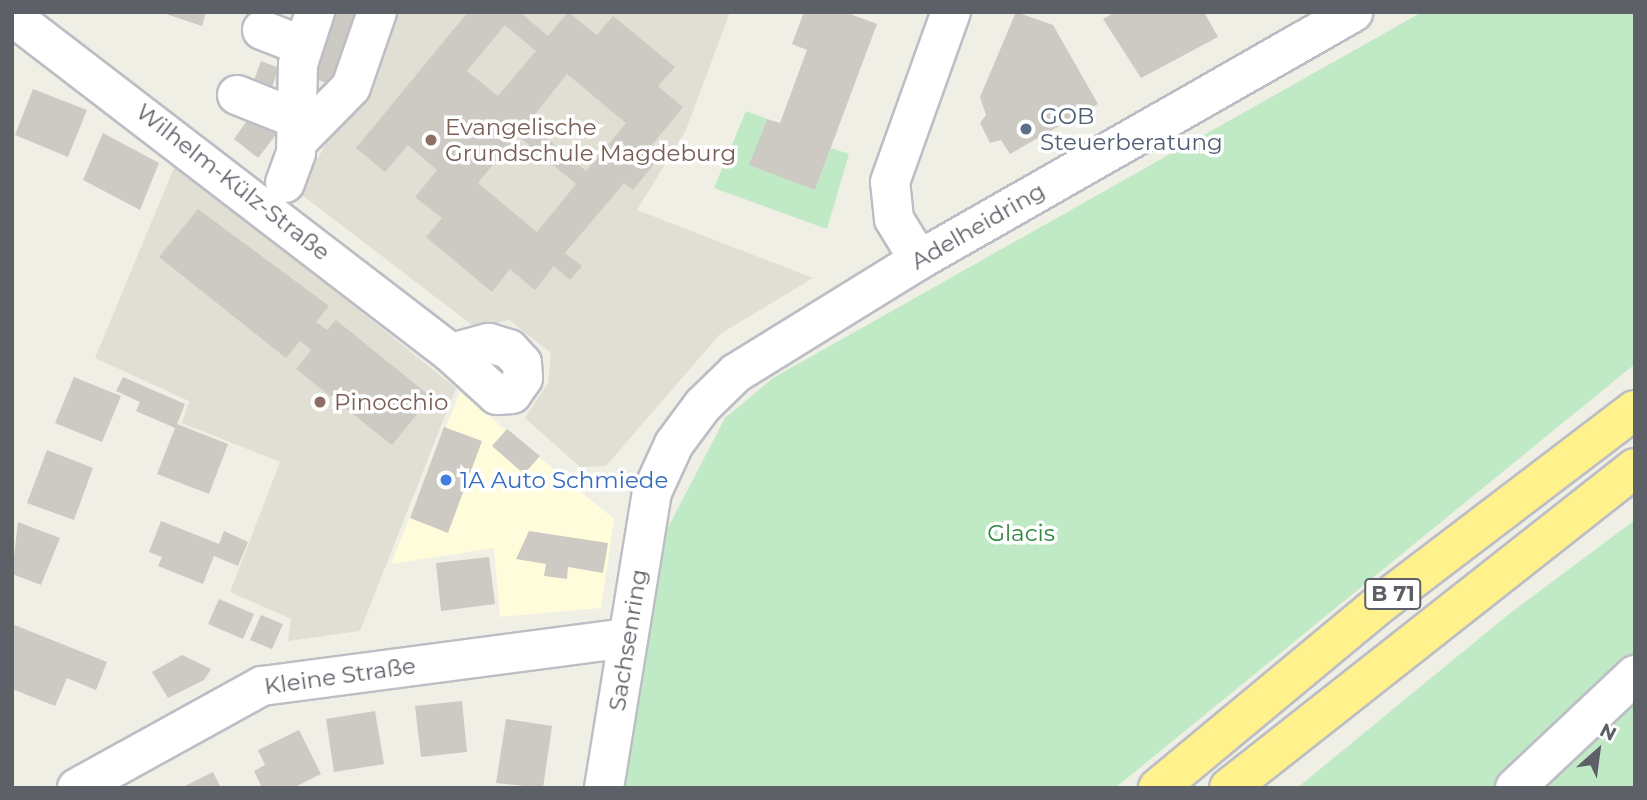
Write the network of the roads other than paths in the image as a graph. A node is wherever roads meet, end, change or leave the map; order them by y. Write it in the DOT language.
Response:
graph roads {
  1 [pos="376,12"];
  2 [pos="951,12"];
  3 [pos="1353,12"];
  4 [pos="12,16"];
  5 [pos="309,29"];
  6 [pos="262,30"];
  7 [pos="237,95"];
  8 [pos="297,131"];
  9 [pos="285,183"];
  10 [pos="919,260"];
  11 [pos="451,353"];
  12 [pos="1635,410"];
  13 [pos="1635,468"];
  14 [pos="652,492"];
  15 [pos="628,638"];
  16 [pos="1635,675"];
  17 [pos="99,782"];
  18 [pos="604,788"];
  19 [pos="1158,788"];
  20 [pos="1228,788"];
  21 [pos="1515,788"];
  1 -- 8 [label="street"];
  2 -- 10 [label="street"];
  3 -- 10 [label="street, Adelheidring"];
  4 -- 11 [label="street, Wilhelm-Külz-Straße"];
  5 -- 6 [label="street"];
  5 -- 8 [label="street"];
  7 -- 8 [label="street"];
  8 -- 9 [label="street"];
  10 -- 14 [label="street, Adelheidring"];
  12 -- 19 [label="highway, B 71"];
  13 -- 20 [label="highway, B 71"];
  14 -- 15 [label="street, Sachsenring"];
  15 -- 17 [label="street, Kleine Straße"];
  15 -- 18 [label="street, Sachsenring"];
  16 -- 21 [label="street"];
}
